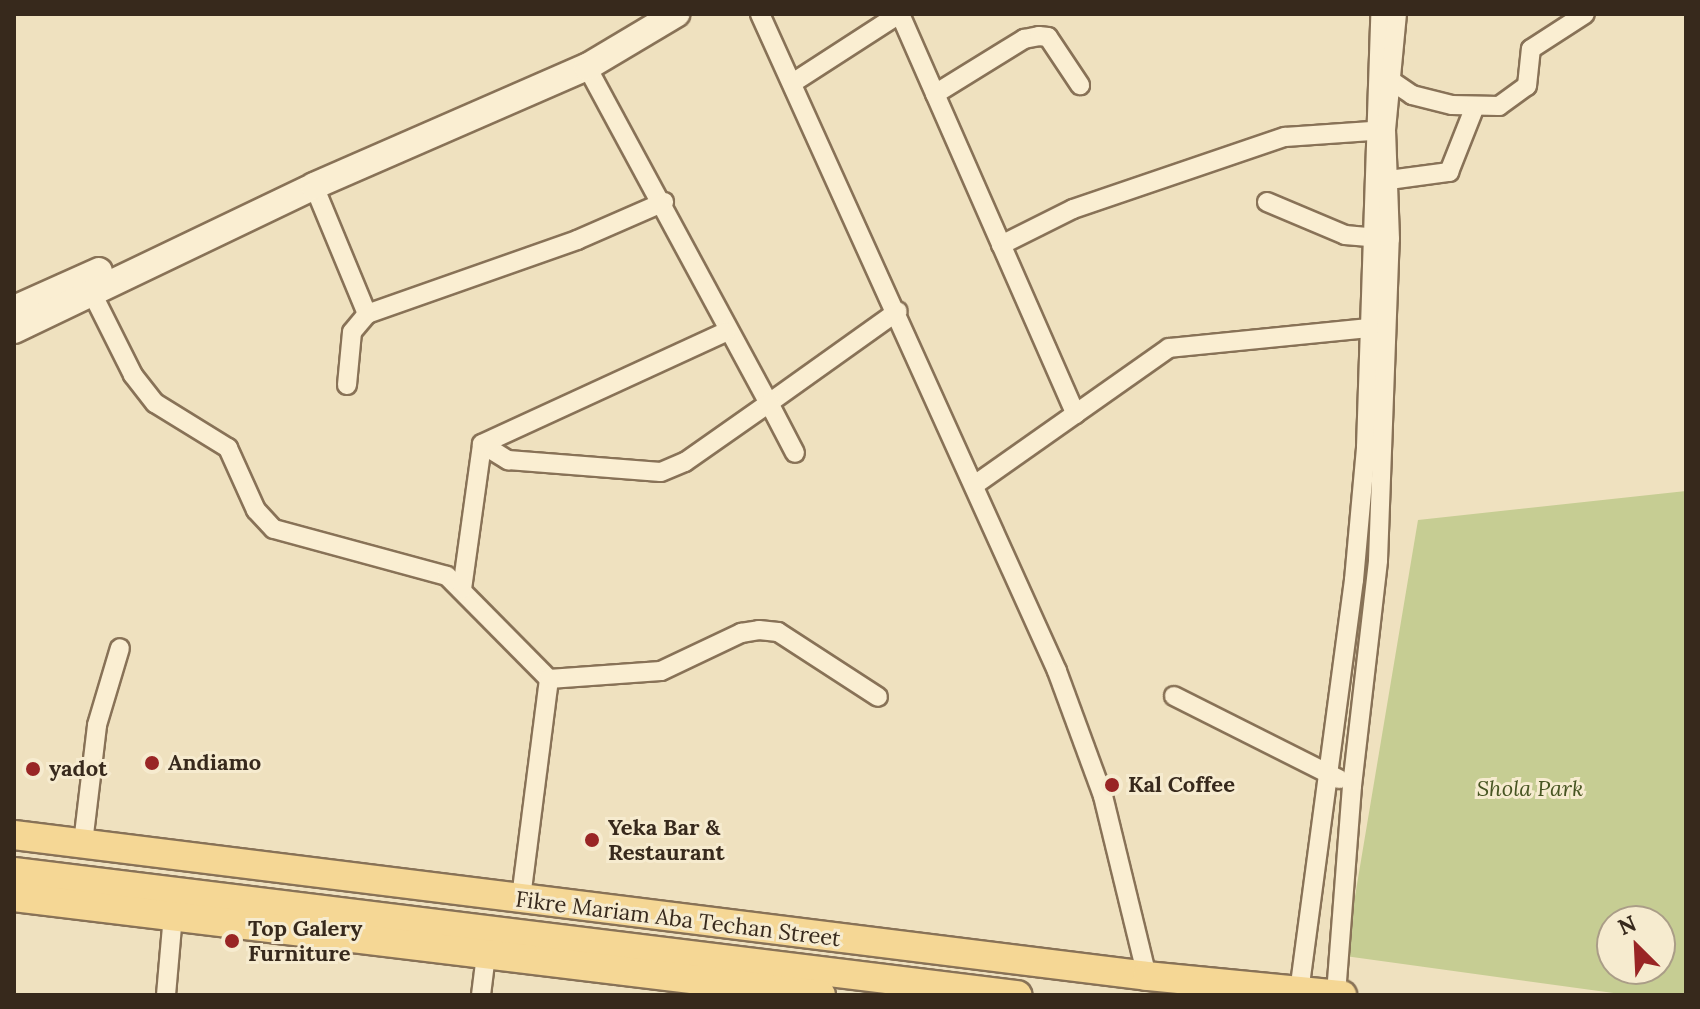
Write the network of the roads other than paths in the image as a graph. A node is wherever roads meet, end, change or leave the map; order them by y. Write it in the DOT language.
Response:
graph roads {
  1 [pos="645,14"];
  2 [pos="676,14"];
  3 [pos="760,14"];
  4 [pos="899,14"];
  5 [pos="1380,14"];
  6 [pos="1397,14"];
  7 [pos="1585,14"];
  8 [pos="587,67"];
  9 [pos="794,82"];
  10 [pos="1393,82"];
  11 [pos="1080,85"];
  12 [pos="935,94"];
  13 [pos="1474,109"];
  14 [pos="1380,130"];
  15 [pos="1389,180"];
  16 [pos="314,186"];
  17 [pos="664,202"];
  18 [pos="1267,202"];
  19 [pos="215,224"];
  20 [pos="1381,238"];
  21 [pos="1001,245"];
  22 [pos="92,293"];
  23 [pos="14,309"];
  24 [pos="898,311"];
  25 [pos="367,314"];
  26 [pos="1378,327"];
  27 [pos="14,330"];
  28 [pos="726,332"];
  29 [pos="347,385"];
  30 [pos="769,403"];
  31 [pos="1076,414"];
  32 [pos="482,444"];
  33 [pos="795,453"];
  34 [pos="976,484"];
  35 [pos="462,589"];
  36 [pos="120,648"];
  37 [pos="549,679"];
  38 [pos="1174,696"];
  39 [pos="878,697"];
  40 [pos="1329,774"];
  41 [pos="1352,786"];
  42 [pos="14,835"];
  43 [pos="83,843"];
  44 [pos="14,872"];
  45 [pos="14,897"];
  46 [pos="521,899"];
  47 [pos="173,915"];
  48 [pos="687,920"];
  49 [pos="486,955"];
  50 [pos="677,975"];
  51 [pos="1147,976"];
  52 [pos="1298,993"];
  53 [pos="166,995"];
  54 [pos="481,995"];
  55 [pos="821,995"];
  56 [pos="1017,995"];
  57 [pos="1336,995"];
  58 [pos="1342,995"];
  1 -- 19 [label="main road"];
  2 -- 8 [label="main road"];
  3 -- 9 [label="street"];
  4 -- 9 [label="street"];
  4 -- 12 [label="street"];
  5 -- 14 [label="street"];
  6 -- 10 [label="street"];
  7 -- 13 [label="street"];
  8 -- 16 [label="main road"];
  8 -- 17 [label="street"];
  9 -- 24 [label="street"];
  10 -- 13 [label="street"];
  10 -- 14 [label="street"];
  11 -- 12 [label="street"];
  12 -- 21 [label="street"];
  13 -- 15 [label="street"];
  14 -- 15 [label="street"];
  14 -- 20 [label="street"];
  14 -- 21 [label="street"];
  15 -- 20 [label="street"];
  16 -- 19 [label="main road"];
  16 -- 25 [label="street"];
  17 -- 25 [label="street"];
  17 -- 28 [label="street"];
  18 -- 20 [label="street"];
  19 -- 22 [label="main road"];
  19 -- 23 [label="main road"];
  20 -- 26 [label="street"];
  21 -- 31 [label="street"];
  22 -- 27 [label="main road"];
  22 -- 35 [label="street"];
  24 -- 30 [label="street"];
  24 -- 34 [label="street"];
  25 -- 29 [label="street"];
  26 -- 31 [label="street"];
  26 -- 40 [label="street"];
  26 -- 41 [label="street"];
  28 -- 30 [label="street"];
  28 -- 32 [label="street"];
  30 -- 32 [label="street"];
  30 -- 33 [label="street"];
  31 -- 34 [label="street"];
  32 -- 35 [label="street"];
  34 -- 51 [label="street"];
  35 -- 37 [label="street"];
  36 -- 43 [label="street"];
  37 -- 39 [label="street"];
  37 -- 46 [label="street"];
  38 -- 40 [label="street"];
  40 -- 41 [label="street"];
  40 -- 52 [label="street"];
  41 -- 57 [label="street"];
  42 -- 43 [label="main road, Fikre Mariam Aba Techan Street"];
  43 -- 46 [label="main road, Fikre Mariam Aba Techan Street"];
  44 -- 50 [label="main road, Fikre Mariam Aba Techan Street"];
  45 -- 47 [label="main road"];
  46 -- 48 [label="main road, Fikre Mariam Aba Techan Street"];
  47 -- 49 [label="main road"];
  47 -- 53 [label="street"];
  48 -- 50 [label="main road"];
  48 -- 51 [label="main road, Fikre Mariam Aba Techan Street"];
  49 -- 50 [label="main road"];
  49 -- 54 [label="street"];
  50 -- 55 [label="main road"];
  50 -- 56 [label="main road, Fikre Mariam Aba Techan Street"];
  51 -- 52 [label="main road, Fikre Mariam Aba Techan Street"];
  52 -- 57 [label="main road, Fikre Mariam Aba Techan Street"];
  57 -- 58 [label="main road, Fikre Mariam Aba Techan Street"];
}
